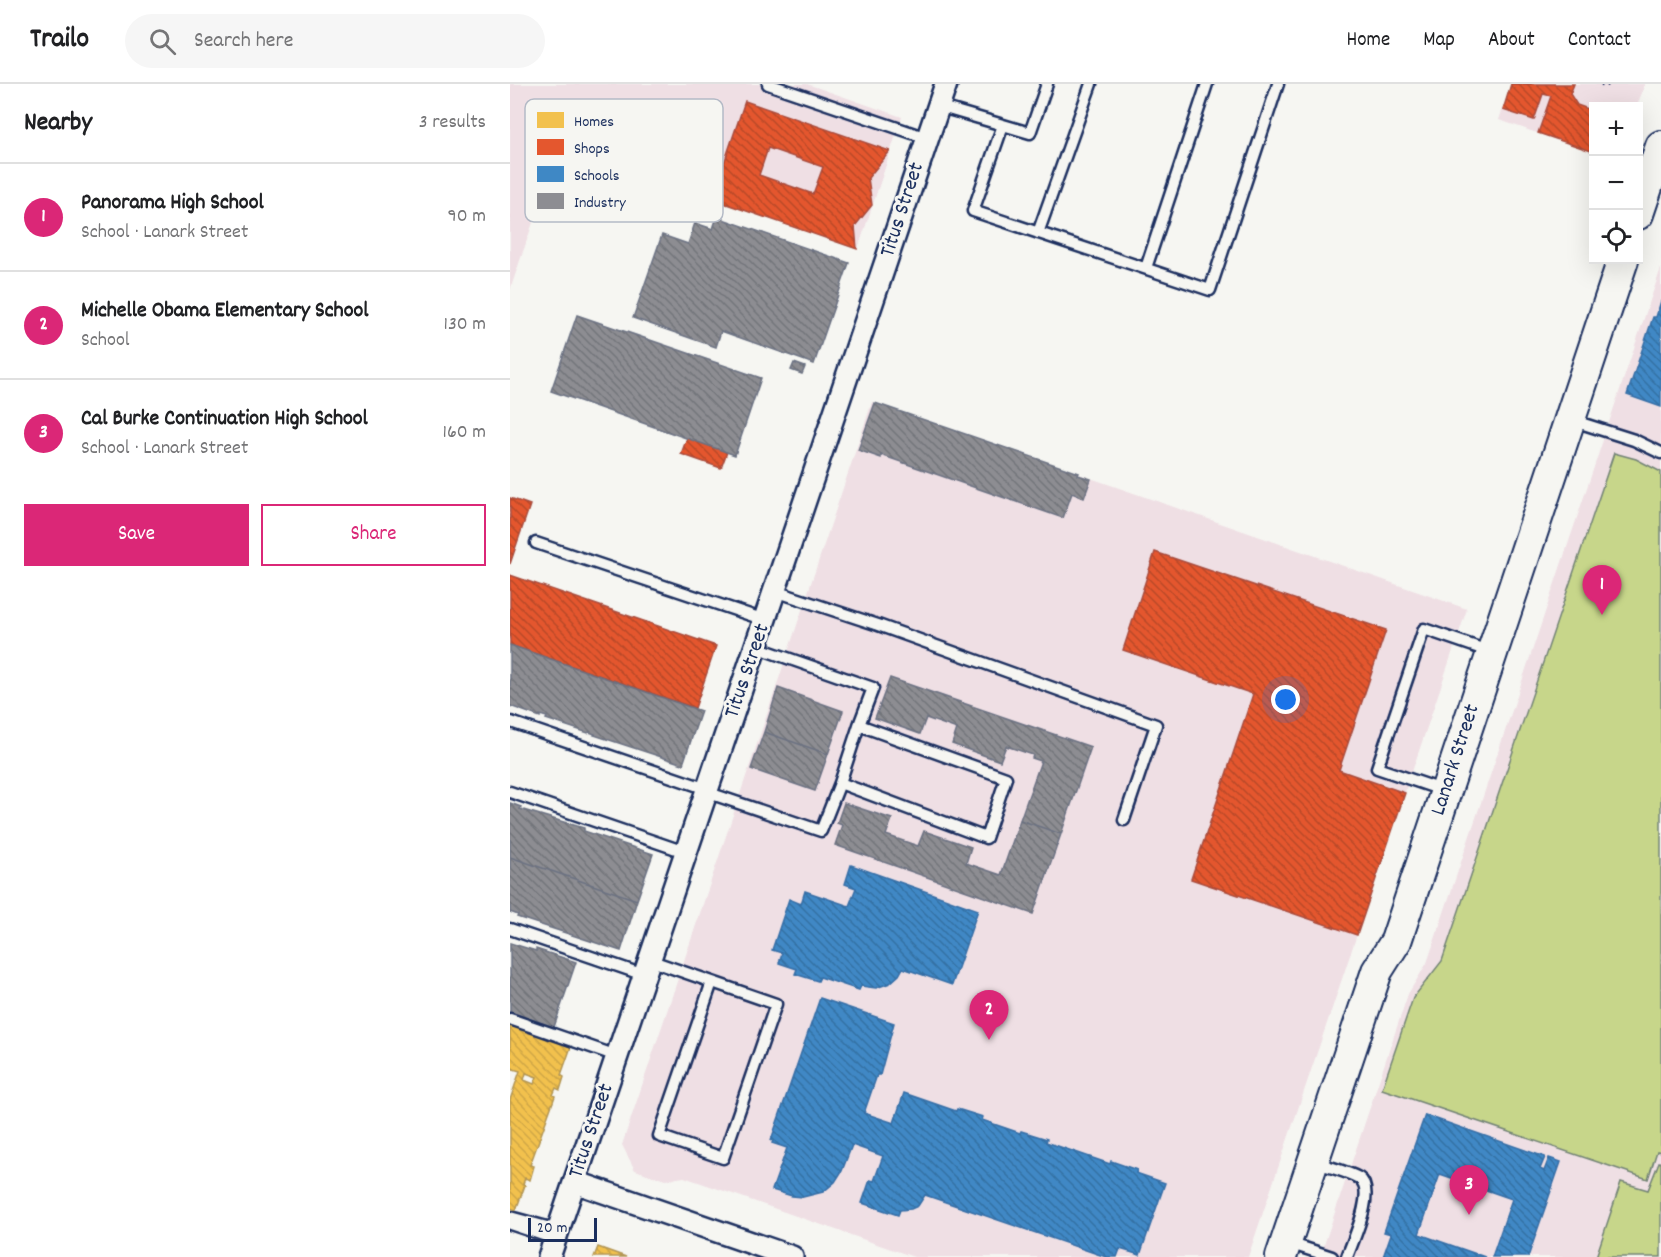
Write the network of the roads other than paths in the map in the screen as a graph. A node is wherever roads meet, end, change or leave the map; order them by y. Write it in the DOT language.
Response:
graph roads {
  1 [pos="768,84"];
  2 [pos="1047,84"];
  3 [pos="1091,84"];
  4 [pos="1207,84"];
  5 [pos="1278,84"];
  6 [pos="942,90"];
  7 [pos="1003,125"];
  8 [pos="927,138"];
  9 [pos="1661,146"];
  10 [pos="1639,210"];
  11 [pos="1038,232"];
  12 [pos="1622,264"];
  13 [pos="1146,268"];
  14 [pos="1570,419"];
  15 [pos="1661,453"];
  16 [pos="536,543"];
  17 [pos="776,591"];
  18 [pos="765,620"];
  19 [pos="756,647"];
  20 [pos="1492,652"];
  21 [pos="510,722"];
  22 [pos="860,725"];
  23 [pos="840,783"];
  24 [pos="706,790"];
  25 [pos="510,792"];
  26 [pos="1446,792"];
  27 [pos="1124,820"];
  28 [pos="685,852"];
  29 [pos="510,929"];
  30 [pos="646,968"];
  31 [pos="712,982"];
  32 [pos="510,1019"];
  33 [pos="617,1056"];
  34 [pos="1313,1162"];
  35 [pos="574,1182"];
  36 [pos="510,1217"];
  37 [pos="510,1224"];
  38 [pos="554,1242"];
  39 [pos="1284,1250"];
  40 [pos="792,1257"];
  41 [pos="1332,1257"];
  42 [pos="1347,1257"];
  1 -- 8 [label="lane"];
  2 -- 7 [label="lane"];
  3 -- 11 [label="lane"];
  4 -- 13 [label="lane"];
  5 -- 13 [label="lane"];
  6 -- 7 [label="lane"];
  6 -- 8 [label="street, Titus Street"];
  7 -- 11 [label="lane"];
  8 -- 17 [label="street, Titus Street"];
  9 -- 10 [label="street"];
  11 -- 13 [label="lane"];
  12 -- 14 [label="street, Lanark Street"];
  14 -- 15 [label="lane"];
  14 -- 20 [label="street, Lanark Street"];
  16 -- 18 [label="lane"];
  17 -- 18 [label="street, Titus Street"];
  17 -- 27 [label="lane"];
  18 -- 19 [label="street, Titus Street"];
  19 -- 22 [label="lane"];
  19 -- 24 [label="street, Titus Street"];
  20 -- 26 [label="street, Lanark Street"];
  20 -- 26 [label="lane"];
  21 -- 24 [label="lane"];
  22 -- 23 [label="lane"];
  22 -- 23 [label="lane"];
  23 -- 24 [label="lane"];
  24 -- 28 [label="street, Titus Street"];
  25 -- 28 [label="lane"];
  26 -- 34 [label="street, Lanark Street"];
  28 -- 30 [label="street, Titus Street"];
  29 -- 30 [label="lane"];
  30 -- 31 [label="lane"];
  30 -- 33 [label="street, Titus Street"];
  31 -- 31 [label="lane"];
  32 -- 33 [label="lane"];
  33 -- 35 [label="street, Titus Street"];
  34 -- 39 [label="street, Lanark Street"];
  34 -- 42 [label="lane"];
  35 -- 38 [label="street, Titus Street"];
  35 -- 40 [label="street"];
  36 -- 38 [label="lane"];
  37 -- 38 [label="lane"];
  39 -- 41 [label="lane"];
}
